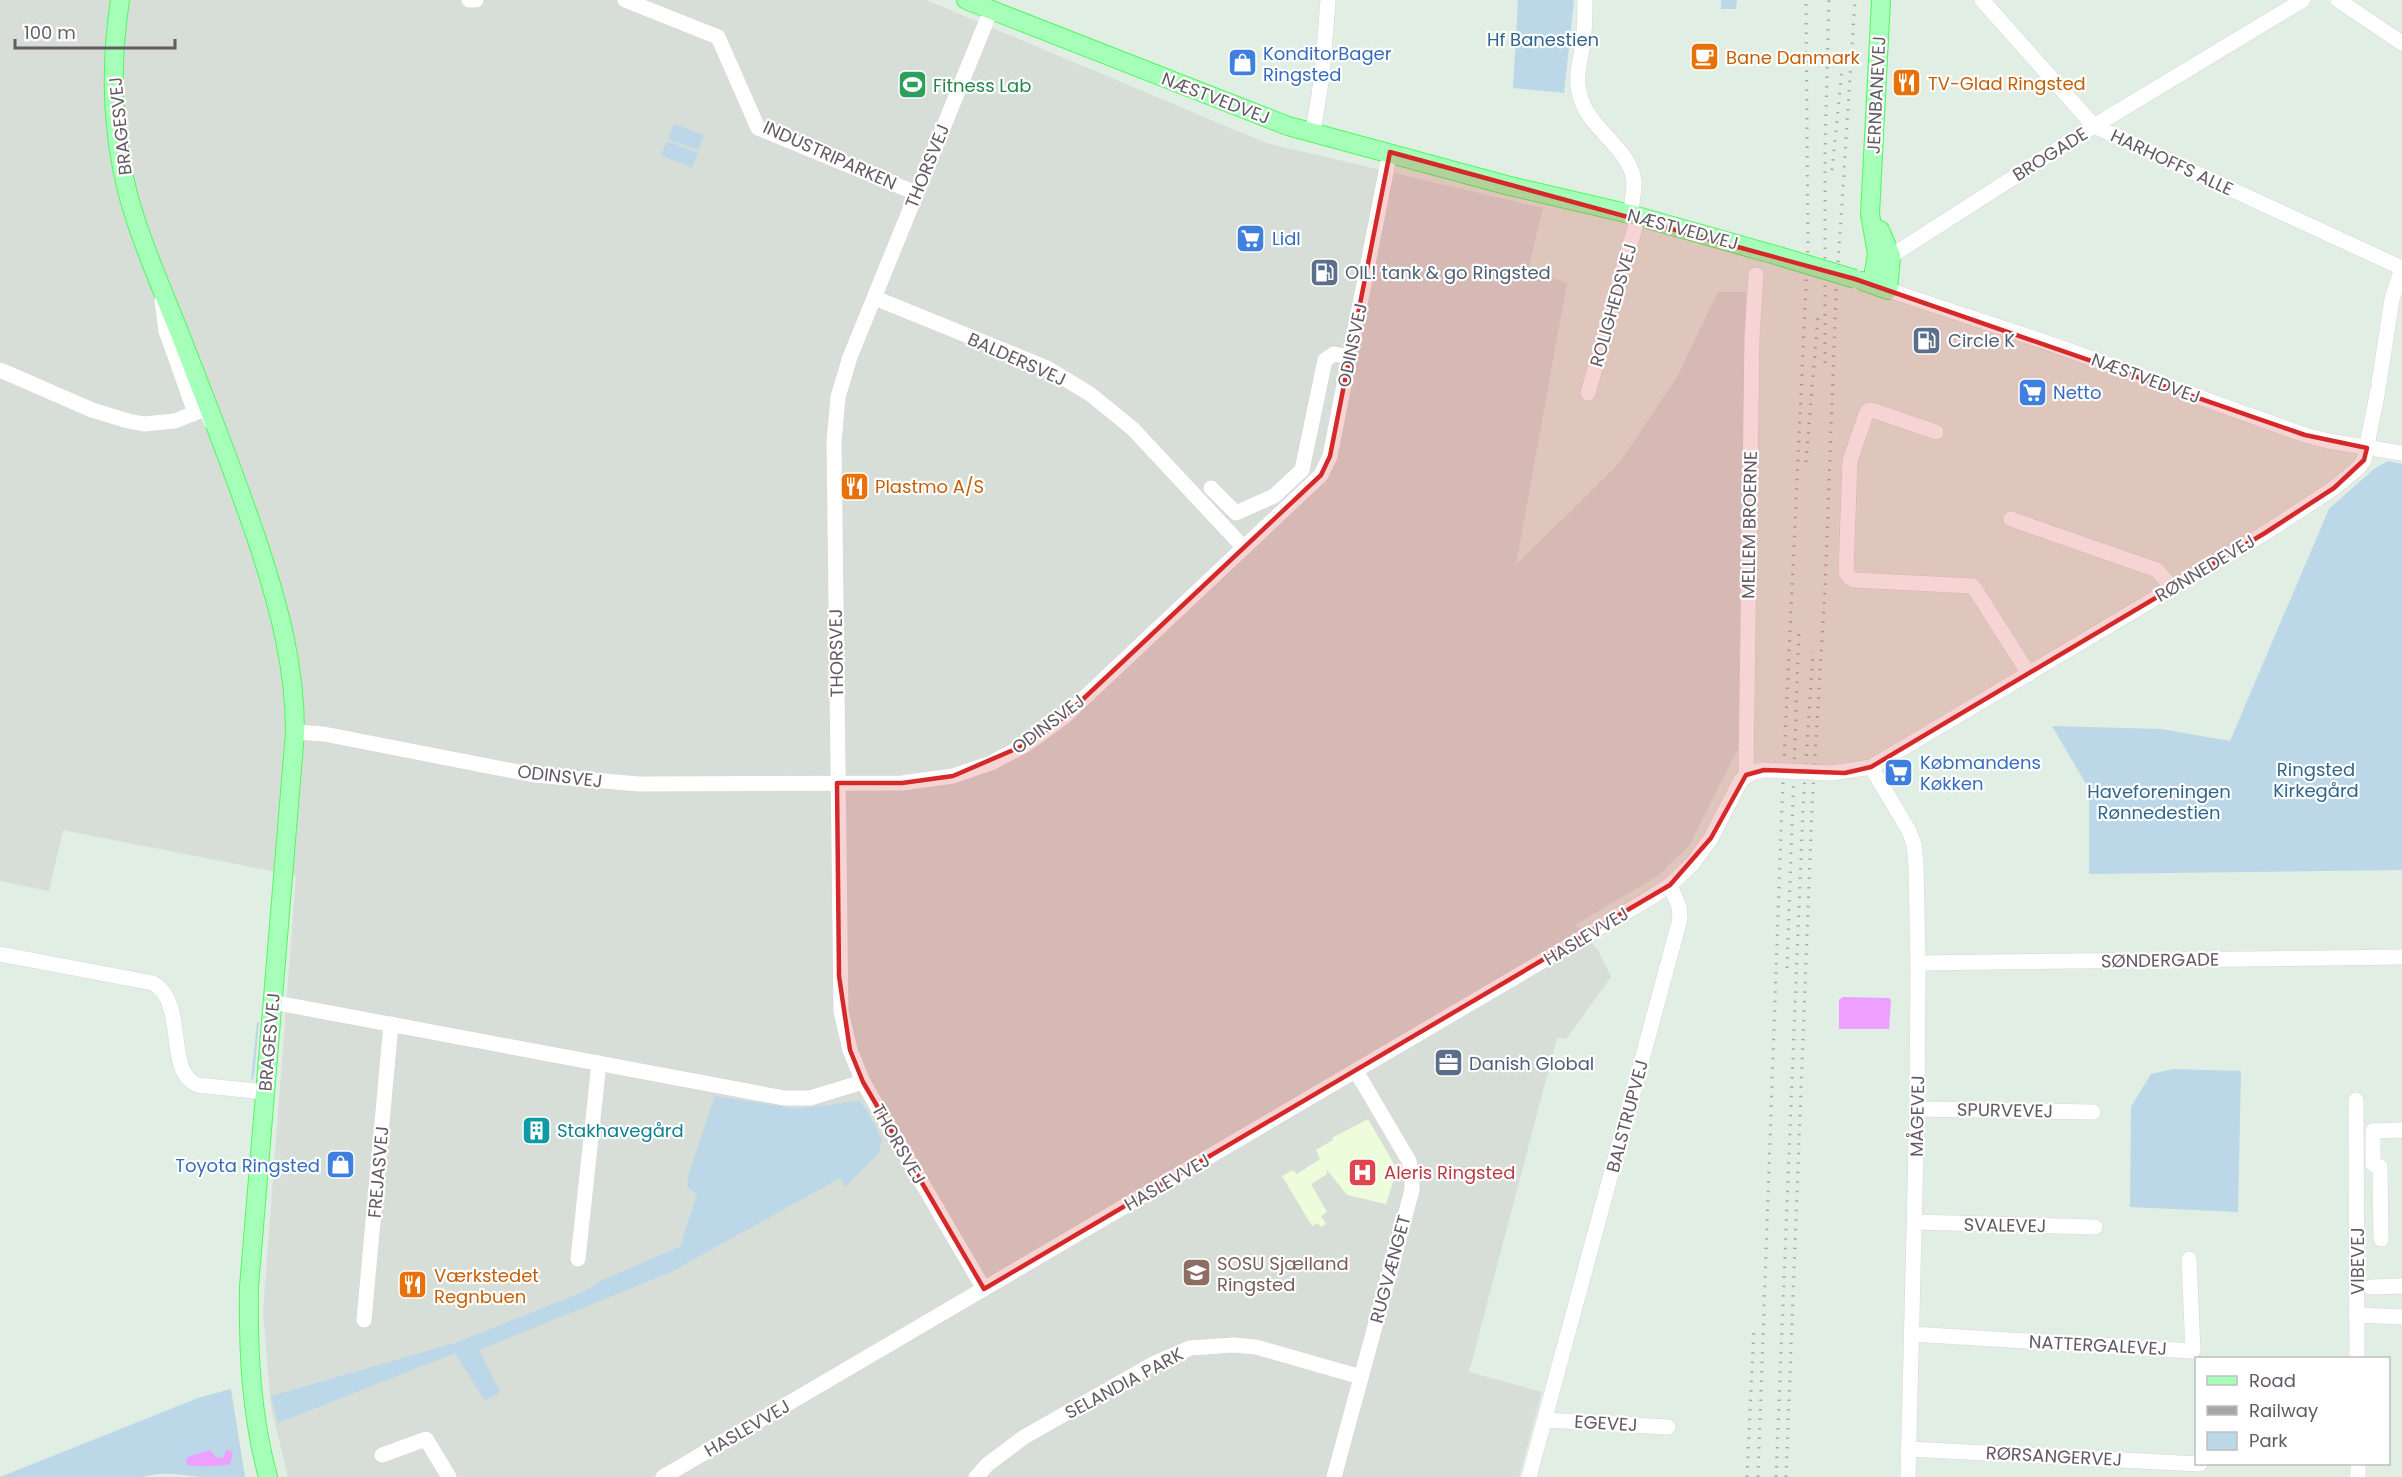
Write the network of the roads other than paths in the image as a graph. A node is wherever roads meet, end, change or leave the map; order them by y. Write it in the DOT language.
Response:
graph roads {
  1 [pos="120,0"];
  2 [pos="469,0"];
  3 [pos="476,0"];
  4 [pos="625,0"];
  5 [pos="966,0"];
  6 [pos="1328,0"];
  7 [pos="1586,0"];
  8 [pos="1881,0"];
  9 [pos="1982,0"];
  10 [pos="2303,0"];
  11 [pos="2338,0"];
  12 [pos="991,10"];
  13 [pos="2402,43"];
  14 [pos="2094,126"];
  15 [pos="1313,132"];
  16 [pos="1390,152"];
  17 [pos="1872,190"];
  18 [pos="916,193"];
  19 [pos="1634,216"];
  20 [pos="146,250"];
  21 [pos="1892,256"];
  22 [pos="2402,268"];
  23 [pos="1756,275"];
  24 [pos="1872,284"];
  25 [pos="875,298"];
  26 [pos="1350,357"];
  27 [pos="0,370"];
  28 [pos="1588,393"];
  29 [pos="202,414"];
  30 [pos="1936,432"];
  31 [pos="2367,448"];
  32 [pos="2402,453"];
  33 [pos="1284,486"];
  34 [pos="1211,488"];
  35 [pos="1296,499"];
  36 [pos="2011,519"];
  37 [pos="1244,548"];
  38 [pos="2172,588"];
  39 [pos="278,607"];
  40 [pos="2029,674"];
  41 [pos="295,732"];
  42 [pos="1872,767"];
  43 [pos="1746,775"];
  44 [pos="837,783"];
  45 [pos="1670,885"];
  46 [pos="0,954"];
  47 [pos="2402,957"];
  48 [pos="1918,963"];
  49 [pos="272,1002"];
  50 [pos="391,1024"];
  51 [pos="599,1063"];
  52 [pos="1356,1071"];
  53 [pos="863,1083"];
  54 [pos="264,1092"];
  55 [pos="2356,1100"];
  56 [pos="1917,1109"];
  57 [pos="2093,1112"];
  58 [pos="2402,1130"];
  59 [pos="2356,1164"];
  60 [pos="2373,1164"];
  61 [pos="1915,1222"];
  62 [pos="2095,1227"];
  63 [pos="2381,1239"];
  64 [pos="578,1259"];
  65 [pos="2189,1259"];
  66 [pos="2402,1286"];
  67 [pos="2371,1287"];
  68 [pos="984,1289"];
  69 [pos="2356,1315"];
  70 [pos="2402,1317"];
  71 [pos="364,1320"];
  72 [pos="1911,1334"];
  73 [pos="2357,1357"];
  74 [pos="1361,1377"];
  75 [pos="1545,1420"];
  76 [pos="1668,1427"];
  77 [pos="1908,1449"];
  78 [pos="382,1455"];
  79 [pos="2195,1464"];
  80 [pos="268,1477"];
  81 [pos="449,1477"];
  82 [pos="663,1477"];
  83 [pos="976,1477"];
  84 [pos="1334,1477"];
  85 [pos="1529,1477"];
  86 [pos="1908,1477"];
  1 -- 20 [label="main road, BRAGESVEJ"];
  2 -- 3 [label="street"];
  4 -- 18 [label="street, INDUSTRIPARKEN"];
  5 -- 12 [label="main road, NÆSTVEDVEJ"];
  6 -- 15 [label="street"];
  7 -- 19 [label="street, ROLIGHEDSVEJ"];
  8 -- 17 [label="main road, JERNBANEVEJ"];
  9 -- 14 [label="street, HARHOFFS ALLE"];
  10 -- 14 [label="street, BROGADE"];
  11 -- 13 [label="street"];
  12 -- 15 [label="main road, NÆSTVEDVEJ"];
  12 -- 18 [label="street, THORSVEJ"];
  14 -- 21 [label="street, BROGADE"];
  14 -- 22 [label="street, HARHOFFS ALLE"];
  15 -- 16 [label="main road, NÆSTVEDVEJ"];
  16 -- 19 [label="main road, NÆSTVEDVEJ"];
  16 -- 26 [label="street, ODINSVEJ"];
  17 -- 21 [label="main road, JERNBANEVEJ"];
  17 -- 24 [label="main road, JERNBANEVEJ"];
  18 -- 25 [label="street, THORSVEJ"];
  19 -- 24 [label="main road, NÆSTVEDVEJ, bridge"];
  19 -- 28 [label="street, ROLIGHEDSVEJ"];
  20 -- 29 [label="main road, BRAGESVEJ"];
  20 -- 29 [label="main road, BRAGESVEJ"];
  21 -- 24 [label="main road"];
  22 -- 31 [label="street"];
  23 -- 43 [label="street, MELLEM BROERNE"];
  24 -- 31 [label="street, NÆSTVEDVEJ"];
  25 -- 37 [label="street, BALDERSVEJ"];
  25 -- 44 [label="street, THORSVEJ"];
  26 -- 33 [label="street"];
  26 -- 35 [label="street, ODINSVEJ"];
  27 -- 29 [label="street"];
  29 -- 39 [label="main road, BRAGESVEJ"];
  29 -- 39 [label="main road, BRAGESVEJ"];
  30 -- 40 [label="street"];
  31 -- 32 [label="street, NÆSTVEDVEJ"];
  31 -- 38 [label="street, RØNNEDEVEJ"];
  33 -- 34 [label="street"];
  33 -- 35 [label="street"];
  35 -- 37 [label="street, ODINSVEJ"];
  36 -- 38 [label="street"];
  37 -- 44 [label="street, ODINSVEJ"];
  38 -- 40 [label="street, RØNNEDEVEJ"];
  39 -- 41 [label="main road, BRAGESVEJ"];
  40 -- 42 [label="street, RØNNEDEVEJ"];
  41 -- 44 [label="street, ODINSVEJ"];
  41 -- 49 [label="main road, BRAGESVEJ"];
  42 -- 43 [label="street, RØNNEDEVEJ, bridge"];
  42 -- 48 [label="street, MÅGEVEJ"];
  43 -- 45 [label="street"];
  44 -- 53 [label="street, THORSVEJ"];
  45 -- 52 [label="street, HASLEVVEJ"];
  45 -- 75 [label="street, BALSTRUPVEJ"];
  46 -- 54 [label="street"];
  47 -- 48 [label="street, SØNDERGADE"];
  48 -- 56 [label="street, MÅGEVEJ"];
  49 -- 50 [label="street"];
  49 -- 54 [label="main road, BRAGESVEJ"];
  50 -- 51 [label="street"];
  50 -- 71 [label="street, FREJASVEJ"];
  51 -- 53 [label="street"];
  51 -- 64 [label="street"];
  52 -- 68 [label="street, HASLEVVEJ"];
  52 -- 74 [label="street, RUGVÆNGET"];
  53 -- 68 [label="street, THORSVEJ"];
  54 -- 80 [label="main road, BRAGESVEJ"];
  55 -- 59 [label="street, VIBEVEJ"];
  56 -- 57 [label="street, SPURVEVEJ"];
  56 -- 61 [label="street, MÅGEVEJ"];
  58 -- 60 [label="street, VIBEVEJ"];
  59 -- 60 [label="street"];
  59 -- 69 [label="street, VIBEVEJ"];
  60 -- 63 [label="street, VIBEVEJ"];
  61 -- 62 [label="street, SVALEVEJ"];
  61 -- 72 [label="street, MÅGEVEJ"];
  65 -- 72 [label="street, NATTERGALEVEJ"];
  66 -- 67 [label="street"];
  68 -- 82 [label="street, HASLEVVEJ"];
  69 -- 70 [label="street"];
  69 -- 73 [label="street, VIBEVEJ"];
  72 -- 77 [label="street, MÅGEVEJ"];
  74 -- 83 [label="street, SELANDIA PARK"];
  74 -- 84 [label="street, RUGVÆNGET"];
  75 -- 76 [label="street, EGEVEJ"];
  75 -- 85 [label="street, BALSTRUPVEJ"];
  77 -- 79 [label="street, RØRSANGERVEJ"];
  77 -- 86 [label="street, MÅGEVEJ"];
  78 -- 81 [label="street"];
}
